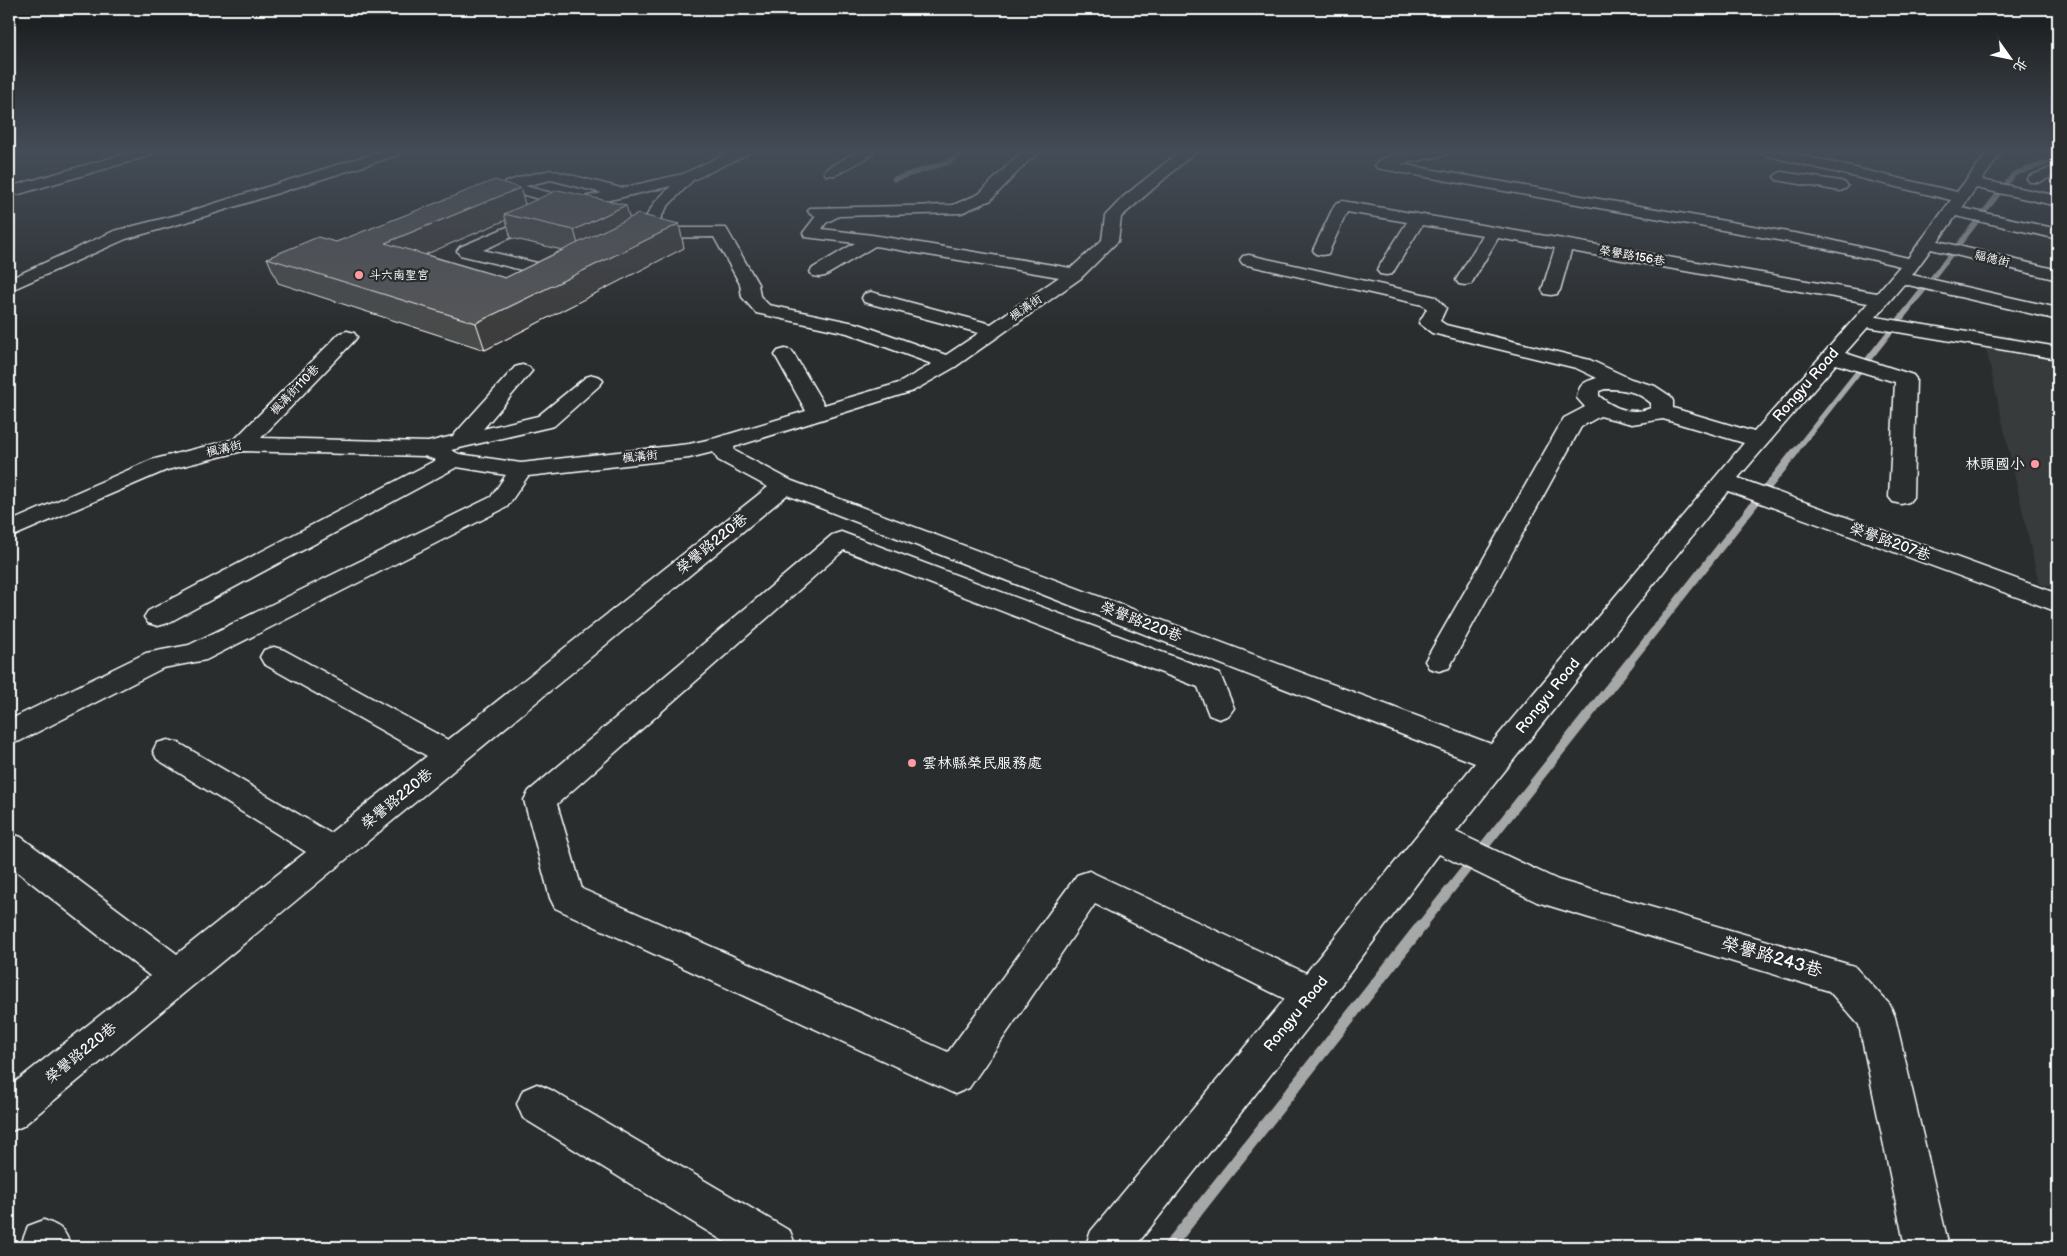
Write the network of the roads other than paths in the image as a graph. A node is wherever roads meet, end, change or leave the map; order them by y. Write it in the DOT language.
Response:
graph roads {
  1 [pos="207,211"];
  2 [pos="559,211"];
  3 [pos="658,211"];
  4 [pos="808,211"];
  5 [pos="835,211"];
  6 [pos="881,211"];
  7 [pos="1119,211"];
  8 [pos="1340,211"];
  9 [pos="1369,211"];
  10 [pos="1639,211"];
  11 [pos="1952,211"];
  12 [pos="1977,211"];
  13 [pos="1417,219"];
  14 [pos="1493,232"];
  15 [pos="644,233"];
  16 [pos="2058,234"];
  17 [pos="872,240"];
  18 [pos="1926,243"];
  19 [pos="1564,245"];
  20 [pos="610,250"];
  21 [pos="1322,250"];
  22 [pos="1249,260"];
  23 [pos="1912,264"];
  24 [pos="576,266"];
  25 [pos="1386,270"];
  26 [pos="819,272"];
  27 [pos="1075,274"];
  28 [pos="2058,275"];
  29 [pos="1899,278"];
  30 [pos="1465,280"];
  31 [pos="9,286"];
  32 [pos="1551,290"];
  33 [pos="871,298"];
  34 [pos="1880,299"];
  35 [pos="2058,314"];
  36 [pos="1862,320"];
  37 [pos="995,331"];
  38 [pos="346,336"];
  39 [pos="2058,353"];
  40 [pos="784,355"];
  41 [pos="1832,356"];
  42 [pos="948,363"];
  43 [pos="522,371"];
  44 [pos="593,381"];
  45 [pos="1624,383"];
  46 [pos="1599,408"];
  47 [pos="1662,412"];
  48 [pos="818,413"];
  49 [pos="1758,440"];
  50 [pos="243,444"];
  51 [pos="721,444"];
  52 [pos="458,450"];
  53 [pos="521,470"];
  54 [pos="1723,481"];
  55 [pos="784,486"];
  56 [pos="1901,497"];
  57 [pos="9,530"];
  58 [pos="2058,603"];
  59 [pos="158,617"];
  60 [pos="274,656"];
  61 [pos="1438,661"];
  62 [pos="1219,708"];
  63 [pos="9,733"];
  64 [pos="168,751"];
  65 [pos="451,755"];
  66 [pos="1497,759"];
  67 [pos="1434,836"];
  68 [pos="9,846"];
  69 [pos="332,851"];
  70 [pos="178,976"];
  71 [pos="1312,994"];
  72 [pos="537,1104"];
  73 [pos="9,1112"];
  74 [pos="774,1247"];
  75 [pos="1107,1247"];
  76 [pos="1927,1247"];
  1 -- 31 [label="street"];
  2 -- 24 [label="street"];
  3 -- 15 [label="street"];
  4 -- 5 [label="street"];
  5 -- 6 [label="street"];
  5 -- 17 [label="street"];
  7 -- 27 [label="street, 楓溝街"];
  8 -- 21 [label="street, 榮譽路156巷"];
  9 -- 13 [label="street, 榮譽路156巷"];
  10 -- 23 [label="street"];
  11 -- 18 [label="street, Rongyu Road"];
  12 -- 16 [label="street"];
  13 -- 14 [label="street, 榮譽路156巷"];
  13 -- 25 [label="street"];
  14 -- 19 [label="street, 榮譽路156巷"];
  14 -- 30 [label="street"];
  15 -- 20 [label="street"];
  15 -- 42 [label="street"];
  17 -- 26 [label="street"];
  17 -- 27 [label="street"];
  18 -- 23 [label="street, Rongyu Road"];
  18 -- 28 [label="street, 福德街"];
  19 -- 32 [label="street"];
  19 -- 34 [label="street, 榮譽路156巷"];
  22 -- 45 [label="street"];
  23 -- 29 [label="street, Rongyu Road"];
  27 -- 37 [label="street, 楓溝街"];
  29 -- 34 [label="street, Rongyu Road"];
  29 -- 35 [label="street"];
  33 -- 37 [label="street"];
  34 -- 36 [label="street, Rongyu Road"];
  36 -- 39 [label="street"];
  36 -- 41 [label="street, Rongyu Road"];
  37 -- 42 [label="street, 楓溝街"];
  38 -- 50 [label="street, 楓溝街110巷"];
  40 -- 48 [label="street"];
  41 -- 49 [label="street, Rongyu Road"];
  41 -- 56 [label="street"];
  42 -- 48 [label="street, 楓溝街"];
  43 -- 52 [label="street"];
  44 -- 52 [label="street"];
  45 -- 46 [label="street"];
  45 -- 47 [label="street"];
  46 -- 47 [label="street"];
  46 -- 61 [label="street"];
  47 -- 49 [label="street"];
  48 -- 51 [label="street, 楓溝街"];
  49 -- 54 [label="street, Rongyu Road"];
  50 -- 52 [label="street, 楓溝街"];
  50 -- 57 [label="street, 楓溝街"];
  51 -- 53 [label="street, 楓溝街"];
  51 -- 55 [label="street, 榮譽路220巷"];
  52 -- 53 [label="street, 楓溝街"];
  52 -- 59 [label="street"];
  53 -- 63 [label="street"];
  54 -- 58 [label="street, 榮譽路207巷"];
  54 -- 66 [label="street, Rongyu Road"];
  55 -- 65 [label="street, 榮譽路220巷"];
  55 -- 66 [label="street, 榮譽路220巷"];
  60 -- 65 [label="street"];
  62 -- 71 [label="street"];
  64 -- 69 [label="street"];
  65 -- 69 [label="street, 榮譽路220巷"];
  66 -- 67 [label="street, Rongyu Road"];
  67 -- 71 [label="street, Rongyu Road"];
  67 -- 76 [label="street, 榮譽路243巷"];
  68 -- 70 [label="street"];
  69 -- 70 [label="street, 榮譽路220巷"];
  70 -- 73 [label="street, 榮譽路220巷"];
  71 -- 75 [label="street, Rongyu Road"];
  72 -- 74 [label="street"];
}
